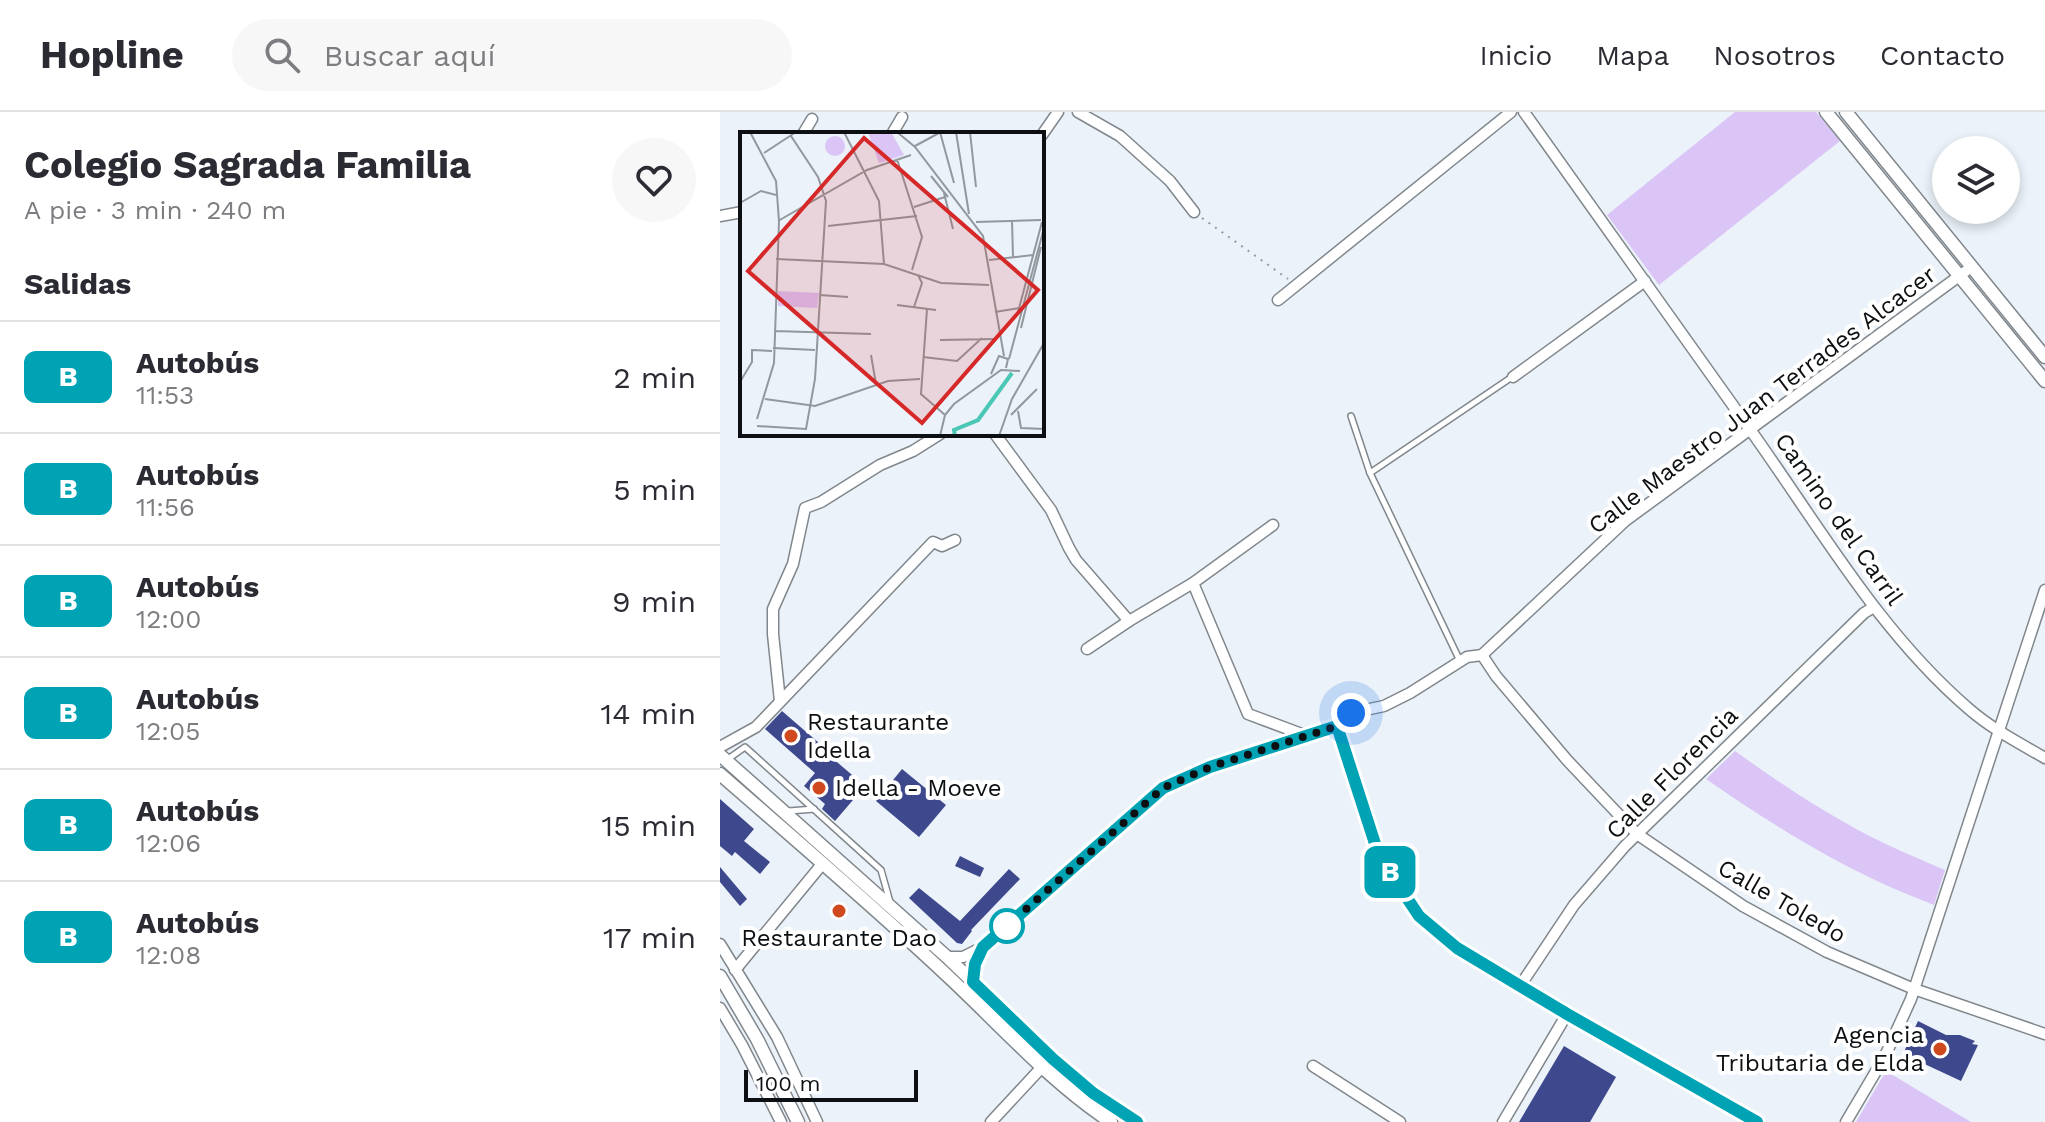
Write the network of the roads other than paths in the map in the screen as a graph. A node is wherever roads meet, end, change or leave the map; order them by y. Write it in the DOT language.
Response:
graph roads {
  1 [pos="1058,112"];
  2 [pos="1078,112"];
  3 [pos="1511,112"];
  4 [pos="1524,112"];
  5 [pos="1826,112"];
  6 [pos="1846,112"];
  7 [pos="902,117"];
  8 [pos="812,119"];
  9 [pos="804,132"];
  10 [pos="893,132"];
  11 [pos="1044,132"];
  12 [pos="740,212"];
  13 [pos="1194,212"];
  14 [pos="720,216"];
  15 [pos="1972,267"];
  16 [pos="1960,276"];
  17 [pos="1645,281"];
  18 [pos="1278,300"];
  19 [pos="2045,357"];
  20 [pos="1513,377"];
  21 [pos="2045,381"];
  22 [pos="1351,416"];
  23 [pos="1751,430"];
  24 [pos="937,436"];
  25 [pos="996,436"];
  26 [pos="1370,473"];
  27 [pos="1273,525"];
  28 [pos="955,540"];
  29 [pos="1193,583"];
  30 [pos="2045,590"];
  31 [pos="1874,607"];
  32 [pos="1129,621"];
  33 [pos="1087,649"];
  34 [pos="1482,655"];
  35 [pos="1460,662"];
  36 [pos="780,701"];
  37 [pos="1337,726"];
  38 [pos="2000,731"];
  39 [pos="1307,736"];
  40 [pos="720,747"];
  41 [pos="723,758"];
  42 [pos="2045,758"];
  43 [pos="720,774"];
  44 [pos="815,809"];
  45 [pos="783,811"];
  46 [pos="1637,834"];
  47 [pos="823,863"];
  48 [pos="891,907"];
  49 [pos="720,944"];
  50 [pos="983,947"];
  51 [pos="947,957"];
  52 [pos="735,970"];
  53 [pos="720,976"];
  54 [pos="973,982"];
  55 [pos="1520,986"];
  56 [pos="1914,989"];
  57 [pos="720,1008"];
  58 [pos="1567,1014"];
  59 [pos="2045,1034"];
  60 [pos="1313,1066"];
  61 [pos="1042,1067"];
  62 [pos="778,1119"];
  63 [pos="798,1122"];
  64 [pos="817,1122"];
  65 [pos="991,1122"];
  66 [pos="1111,1122"];
  67 [pos="1137,1122"];
  68 [pos="1400,1122"];
  69 [pos="1503,1122"];
  70 [pos="1757,1122"];
  71 [pos="1846,1122"];
  1 -- 11 [label="street"];
  2 -- 13 [label="street"];
  3 -- 18 [label="street"];
  4 -- 17 [label="street, Camino del Carril"];
  5 -- 16 [label="street"];
  6 -- 15 [label="street"];
  7 -- 10 [label="street"];
  8 -- 9 [label="street"];
  12 -- 14 [label="street"];
  15 -- 16 [label="street, Calle Maestro Juan Terrades Alcacer"];
  15 -- 19 [label="street"];
  16 -- 21 [label="street"];
  16 -- 23 [label="street, Calle Maestro Juan Terrades Alcacer"];
  17 -- 20 [label="street"];
  17 -- 23 [label="street, Camino del Carril"];
  20 -- 26 [label="lane"];
  22 -- 26 [label="lane"];
  23 -- 31 [label="street, Camino del Carril"];
  23 -- 34 [label="street, Calle Maestro Juan Terrades Alcacer"];
  24 -- 36 [label="street"];
  25 -- 32 [label="street"];
  26 -- 35 [label="lane"];
  27 -- 29 [label="street"];
  28 -- 36 [label="street"];
  29 -- 32 [label="street"];
  29 -- 39 [label="street"];
  30 -- 38 [label="street"];
  31 -- 38 [label="street, Camino del Carril"];
  31 -- 46 [label="street, Calle Florencia"];
  32 -- 33 [label="street"];
  34 -- 35 [label="street, Calle Maestro Juan Terrades Alcacer"];
  34 -- 46 [label="street, Calle Toledo"];
  35 -- 37 [label="street, Calle Maestro Juan Terrades Alcacer"];
  36 -- 40 [label="street"];
  37 -- 39 [label="street, Calle Maestro Juan Terrades Alcacer"];
  37 -- 55 [label="street"];
  38 -- 42 [label="street, Camino del Carril"];
  38 -- 56 [label="street"];
  39 -- 50 [label="street, Calle Maestro Juan Terrades Alcacer"];
  41 -- 44 [label="lane"];
  41 -- 45 [label="street"];
  43 -- 47 [label="street"];
  44 -- 45 [label="lane"];
  44 -- 48 [label="lane"];
  45 -- 48 [label="street"];
  46 -- 55 [label="street, Calle Florencia"];
  46 -- 56 [label="street, Calle Toledo"];
  47 -- 52 [label="street"];
  47 -- 61 [label="street"];
  48 -- 51 [label="street"];
  49 -- 52 [label="street"];
  50 -- 51 [label="street, Calle Maestro Juan Terrades Alcacer"];
  50 -- 54 [label="street"];
  51 -- 54 [label="street"];
  52 -- 64 [label="street"];
  53 -- 63 [label="street"];
  54 -- 67 [label="street"];
  55 -- 58 [label="street"];
  56 -- 59 [label="street, Calle Toledo"];
  56 -- 71 [label="street"];
  57 -- 62 [label="street"];
  58 -- 69 [label="street"];
  58 -- 70 [label="street"];
  60 -- 68 [label="street"];
  61 -- 65 [label="street"];
  61 -- 66 [label="street"];
}
